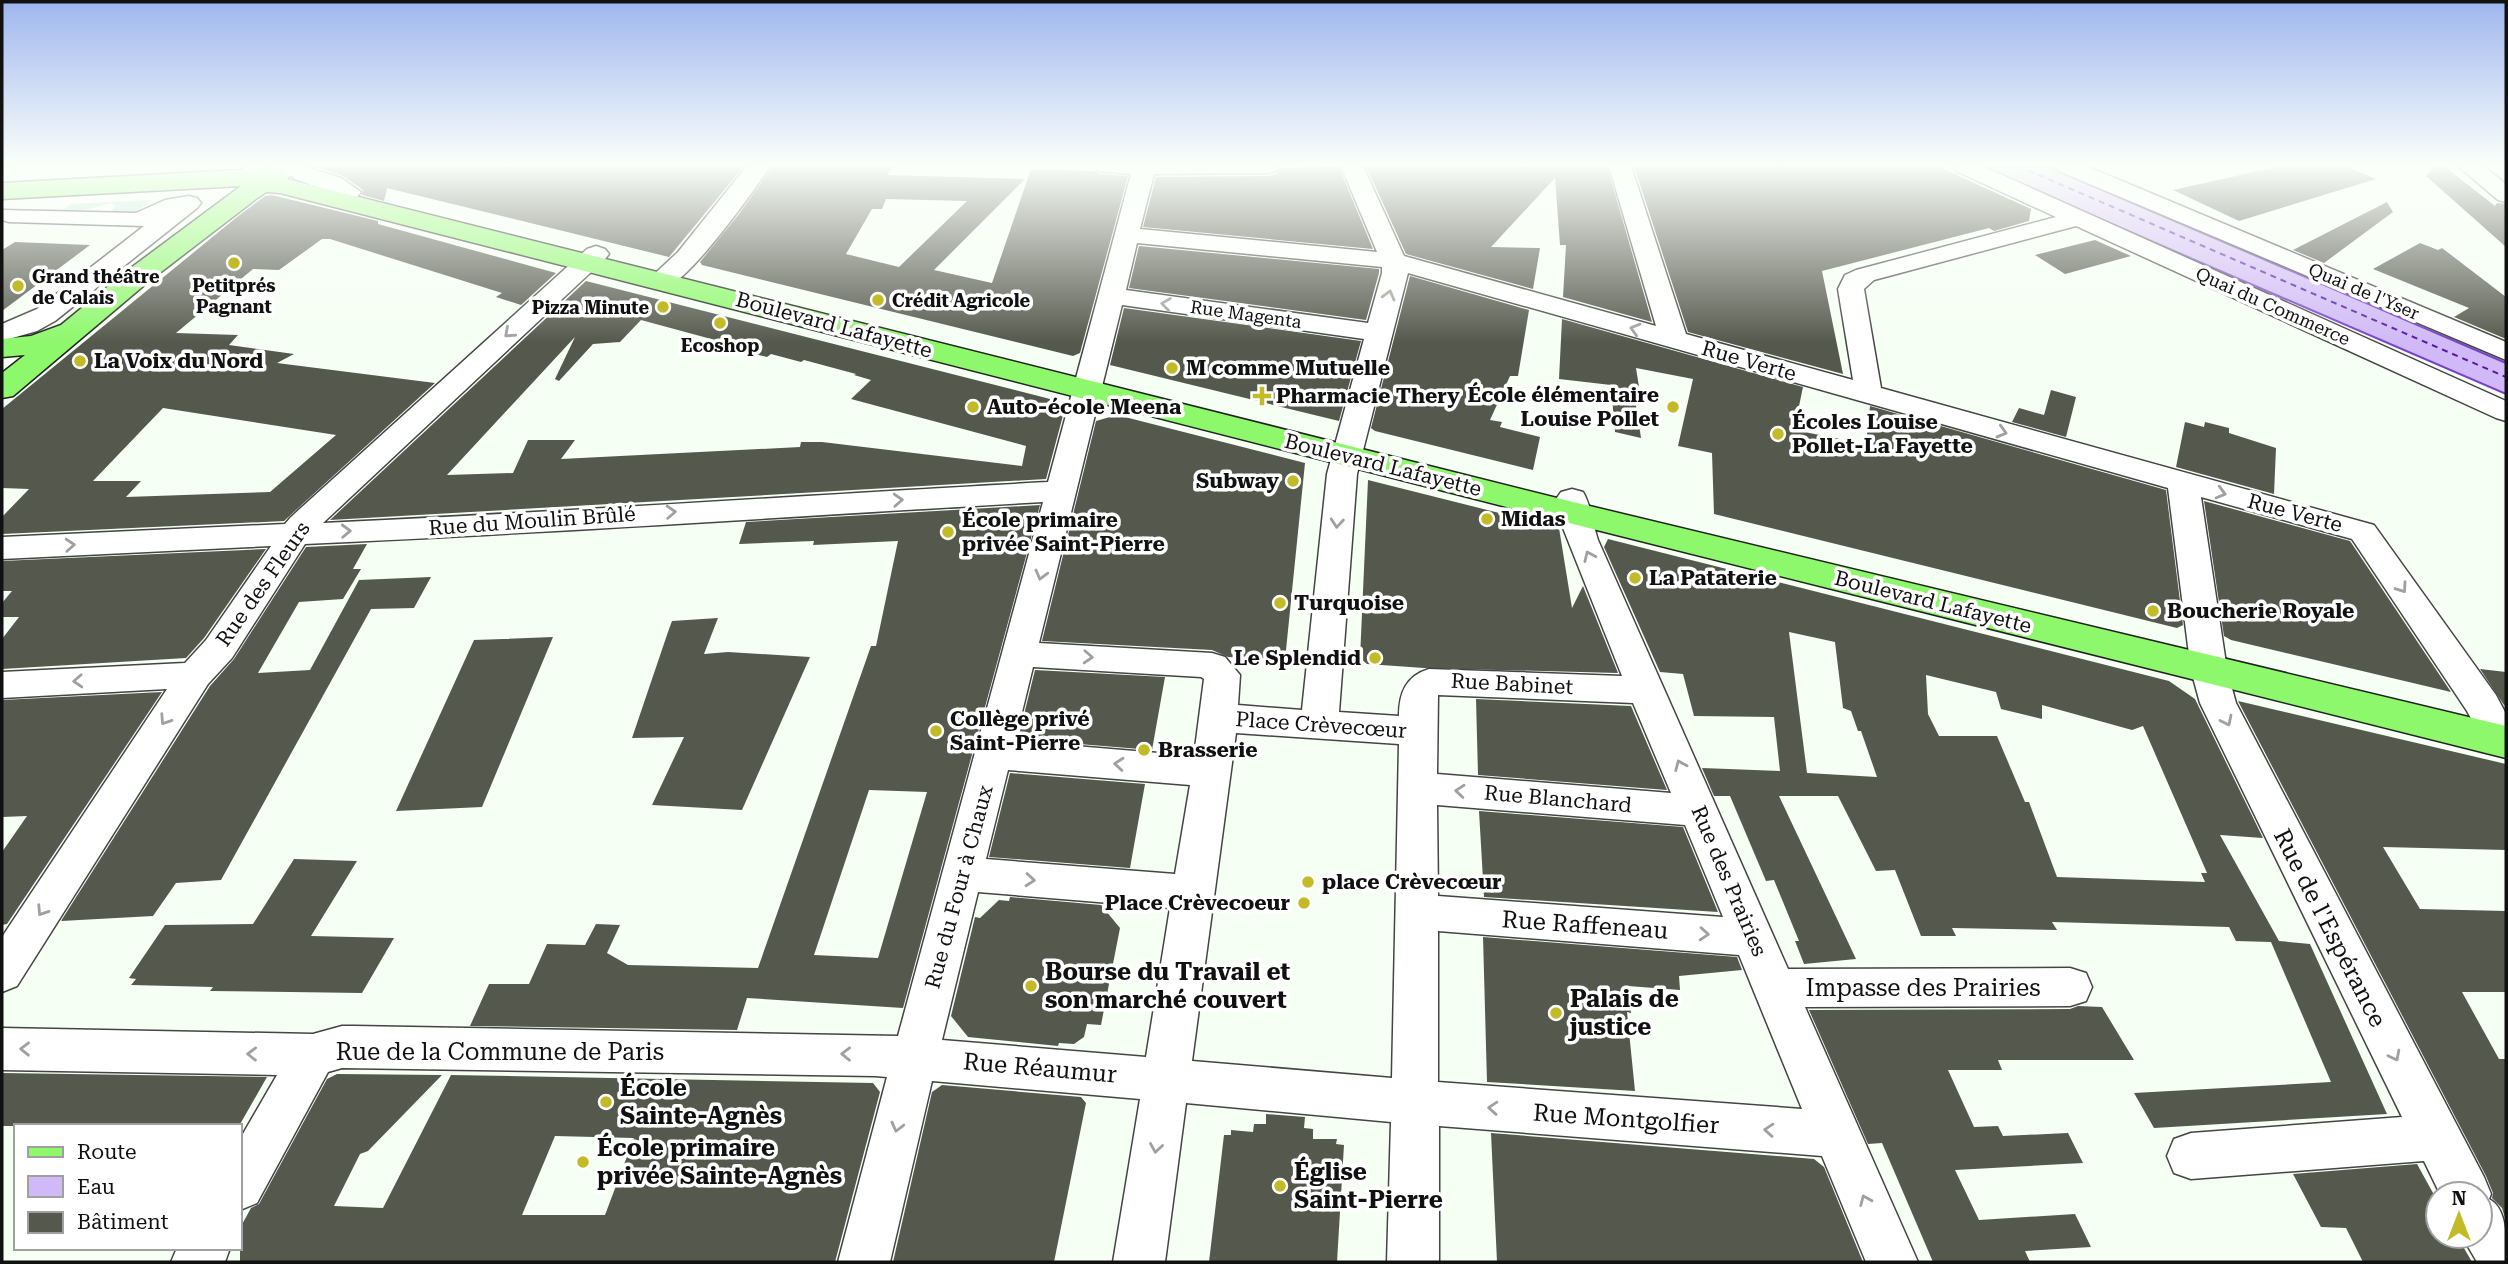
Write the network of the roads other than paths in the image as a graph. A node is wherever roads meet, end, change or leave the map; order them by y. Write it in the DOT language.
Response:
graph roads {
  1 [pos="154,225"];
  2 [pos="201,225"];
  3 [pos="451,225"];
  4 [pos="470,225"];
  5 [pos="712,225"];
  6 [pos="1129,225"];
  7 [pos="1378,225"];
  8 [pos="1638,225"];
  9 [pos="2052,225"];
  10 [pos="2093,225"];
  11 [pos="2206,225"];
  12 [pos="1127,235"];
  13 [pos="591,258"];
  14 [pos="1394,261"];
  15 [pos="666,276"];
  16 [pos="1112,296"];
  17 [pos="86,318"];
  18 [pos="2,333"];
  19 [pos="1380,333"];
  20 [pos="1674,341"];
  21 [pos="2,349"];
  22 [pos="2506,352"];
  23 [pos="2,377"];
  24 [pos="1090,385"];
  25 [pos="2,389"];
  26 [pos="1866,394"];
  27 [pos="2506,412"];
  28 [pos="1348,450"];
  29 [pos="2183,483"];
  30 [pos="1063,491"];
  31 [pos="1572,506"];
  32 [pos="293,533"];
  33 [pos="2,548"];
  34 [pos="1020,654"];
  35 [pos="2208,663"];
  36 [pos="195,675"];
  37 [pos="2,685"];
  38 [pos="1648,690"];
  39 [pos="1219,718"];
  40 [pos="1319,724"];
  41 [pos="1418,731"];
  42 [pos="2502,734"];
  43 [pos="993,754"];
  44 [pos="1211,772"];
  45 [pos="1417,788"];
  46 [pos="1699,810"];
  47 [pos="962,874"];
  48 [pos="1194,893"];
  49 [pos="1416,912"];
  50 [pos="1754,938"];
  51 [pos="2,973"];
  52 [pos="2070,987"];
  53 [pos="1775,988"];
  54 [pos="2,1049"];
  55 [pos="313,1055"];
  56 [pos="914,1056"];
  57 [pos="1166,1080"];
  58 [pos="1415,1101"];
  59 [pos="1837,1134"];
  60 [pos="2435,1137"];
  61 [pos="2191,1156"];
  62 [pos="2458,1180"];
  63 [pos="242,1182"];
  64 [pos="2494,1244"];
  65 [pos="864,1262"];
  66 [pos="1139,1262"];
  67 [pos="1413,1262"];
  68 [pos="1892,1262"];
  69 [pos="2505,1262"];
  1 -- 18 [label="street"];
  2 -- 17 [label="main road"];
  3 -- 13 [label="main road, Boulevard Lafayette"];
  4 -- 13 [label="main road, Boulevard Lafayette"];
  5 -- 15 [label="street"];
  6 -- 12 [label="street, Rue du Four à Chaux"];
  7 -- 14 [label="street"];
  8 -- 20 [label="street"];
  9 -- 26 [label="street"];
  10 -- 27 [label="street, Quai du Commerce"];
  11 -- 22 [label="street, Quai de l'Yser"];
  12 -- 14 [label="street, Rue Verte"];
  12 -- 16 [label="street, Rue du Four à Chaux"];
  13 -- 15 [label="main road, Boulevard Lafayette"];
  13 -- 32 [label="street, Rue des Fleurs, one-way"];
  19 -- 14 [label="street, one-way"];
  20 -- 14 [label="street, Rue Verte, one-way"];
  15 -- 24 [label="main road, Boulevard Lafayette"];
  19 -- 16 [label="street, Rue Magenta, one-way"];
  16 -- 24 [label="street, Rue du Four à Chaux"];
  17 -- 21 [label="main road"];
  17 -- 25 [label="main road"];
  19 -- 28 [label="street"];
  20 -- 26 [label="street, Rue Verte"];
  21 -- 23 [label="main road"];
  24 -- 28 [label="main road, Boulevard Lafayette"];
  24 -- 30 [label="street, Rue du Four à Chaux"];
  26 -- 29 [label="street, Rue Verte, one-way"];
  28 -- 31 [label="main road, Boulevard Lafayette"];
  28 -- 40 [label="street, one-way"];
  29 -- 35 [label="street, Rue de l'Espérance"];
  29 -- 42 [label="street, Rue Verte, one-way"];
  32 -- 30 [label="street, Rue du Moulin Brûlé, one-way"];
  30 -- 34 [label="street, Rue du Four à Chaux, one-way"];
  31 -- 35 [label="main road, Boulevard Lafayette"];
  38 -- 31 [label="street, Rue des Prairies, one-way"];
  33 -- 32 [label="street, Rue du Moulin Brûlé, one-way"];
  32 -- 36 [label="street, Rue des Fleurs"];
  34 -- 39 [label="street, one-way"];
  34 -- 43 [label="street, Rue du Four à Chaux"];
  35 -- 42 [label="main road, Boulevard Lafayette"];
  35 -- 60 [label="street, Rue de l'Espérance, one-way"];
  36 -- 37 [label="street, one-way"];
  36 -- 51 [label="street, Rue des Fleurs, one-way"];
  38 -- 41 [label="street, Rue Babinet"];
  46 -- 38 [label="street, Rue des Prairies, one-way"];
  39 -- 40 [label="street, Place Crèvecœur"];
  39 -- 44 [label="street, Place Crèvecœur"];
  40 -- 41 [label="street, Place Crèvecœur"];
  41 -- 45 [label="street, Place Crèvecœur"];
  44 -- 43 [label="street, one-way"];
  43 -- 47 [label="street, Rue du Four à Chaux"];
  44 -- 48 [label="street, Place Crèvecœur"];
  46 -- 45 [label="street, Rue Blanchard, one-way"];
  45 -- 49 [label="street, Place Crèvecœur"];
  46 -- 50 [label="street, Rue des Prairies"];
  47 -- 48 [label="street, one-way"];
  47 -- 56 [label="street, Rue du Four à Chaux"];
  48 -- 57 [label="street, Place Crèvecœur"];
  49 -- 50 [label="street, Rue Raffeneau, one-way"];
  49 -- 58 [label="street, Place Crèvecœur"];
  50 -- 53 [label="street, Rue des Prairies"];
  52 -- 53 [label="street, Impasse des Prairies"];
  53 -- 59 [label="street, Rue des Prairies"];
  55 -- 54 [label="street, Rue de la Commune de Paris, one-way"];
  56 -- 55 [label="street, Rue de la Commune de Paris, one-way"];
  55 -- 63 [label="street"];
  56 -- 57 [label="street, Rue Réaumur"];
  56 -- 65 [label="street, Rue du Four à Chaux, one-way"];
  57 -- 58 [label="street"];
  57 -- 66 [label="street, Place Crèvecœur, one-way"];
  59 -- 58 [label="street, Rue Montgolfier, one-way"];
  58 -- 67 [label="street, Place Crèvecœur"];
  68 -- 59 [label="street, Rue des Prairies, one-way"];
  60 -- 61 [label="street"];
  60 -- 62 [label="street, Rue de l'Espérance"];
  64 -- 69 [label="street"];
}
